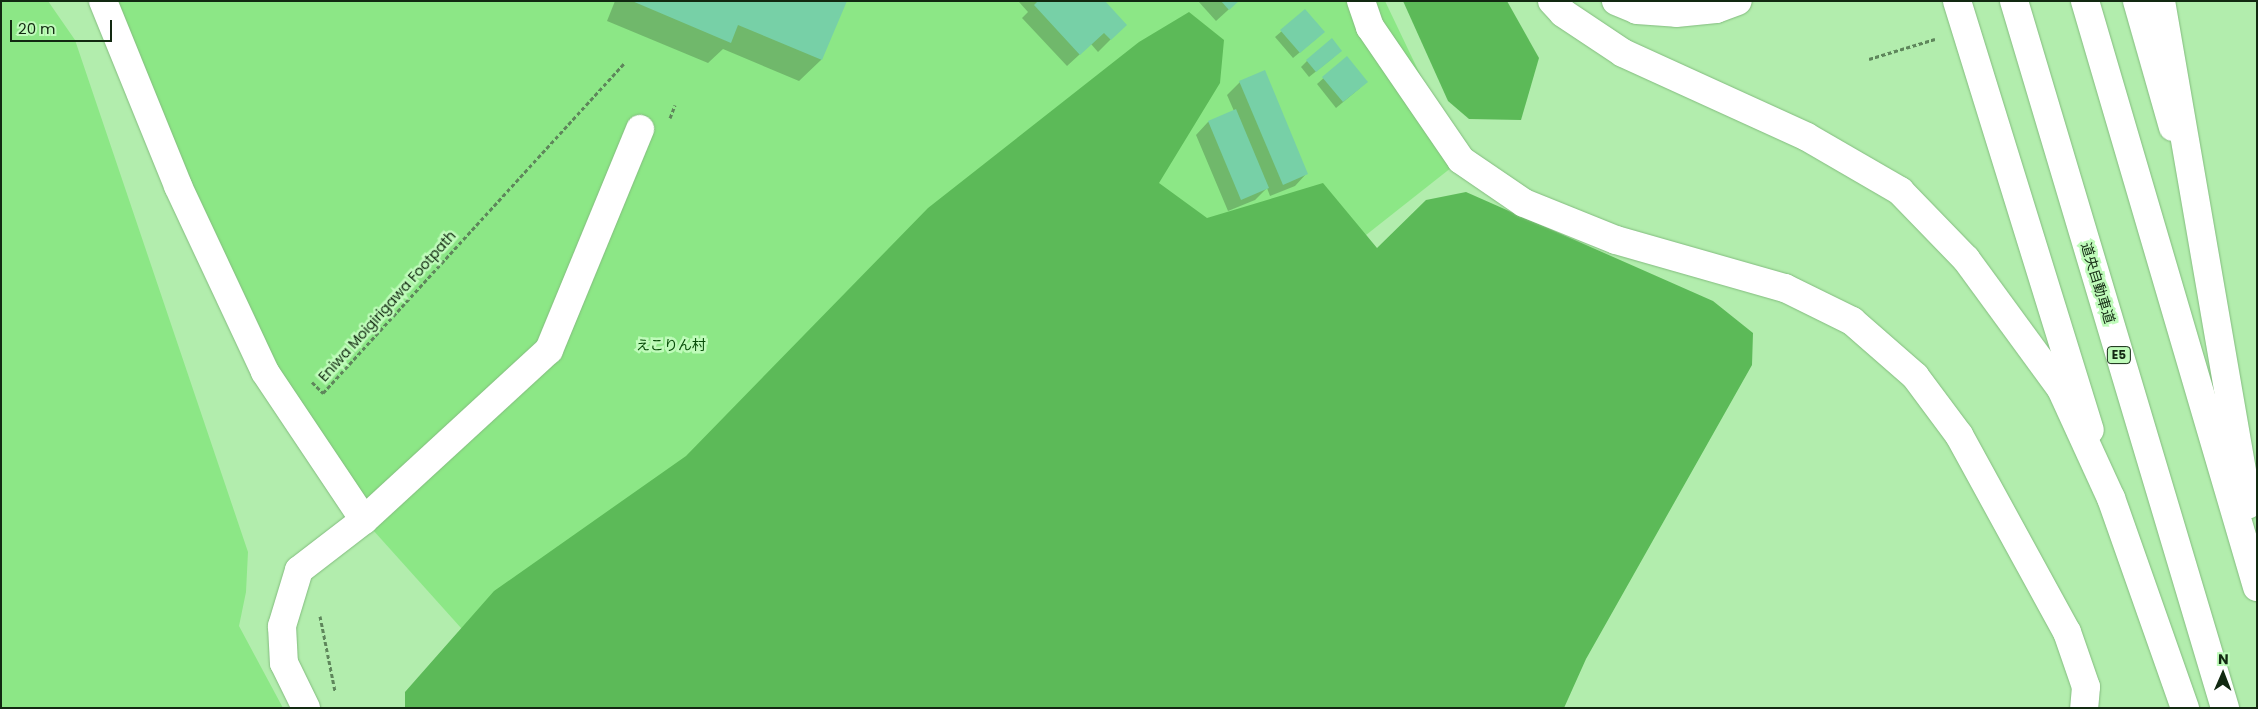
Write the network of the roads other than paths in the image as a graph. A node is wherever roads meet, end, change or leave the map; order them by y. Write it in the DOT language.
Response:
graph roads {
  1 [pos="103,1"];
  2 [pos="1361,1"];
  3 [pos="1552,1"];
  4 [pos="1616,1"];
  5 [pos="1738,1"];
  6 [pos="1957,1"];
  7 [pos="2014,1"];
  8 [pos="2085,1"];
  9 [pos="2137,1"];
  10 [pos="2161,1"];
  11 [pos="640,130"];
  12 [pos="2198,217"];
  13 [pos="2111,498"];
  14 [pos="364,520"];
  15 [pos="2257,553"];
  16 [pos="2257,587"];
  17 [pos="306,708"];
  18 [pos="2084,708"];
  19 [pos="2185,708"];
  20 [pos="2225,708"];
  1 -- 14 [label="main road"];
  2 -- 18 [label="main road"];
  3 -- 13 [label="main road"];
  4 -- 5 [label="main road"];
  6 -- 13 [label="main road"];
  7 -- 20 [label="main road, 道央自動車道 / E5"];
  8 -- 16 [label="main road"];
  9 -- 12 [label="main road"];
  10 -- 12 [label="main road"];
  11 -- 14 [label="main road"];
  12 -- 15 [label="main road"];
  13 -- 19 [label="main road"];
  14 -- 17 [label="main road"];
}
